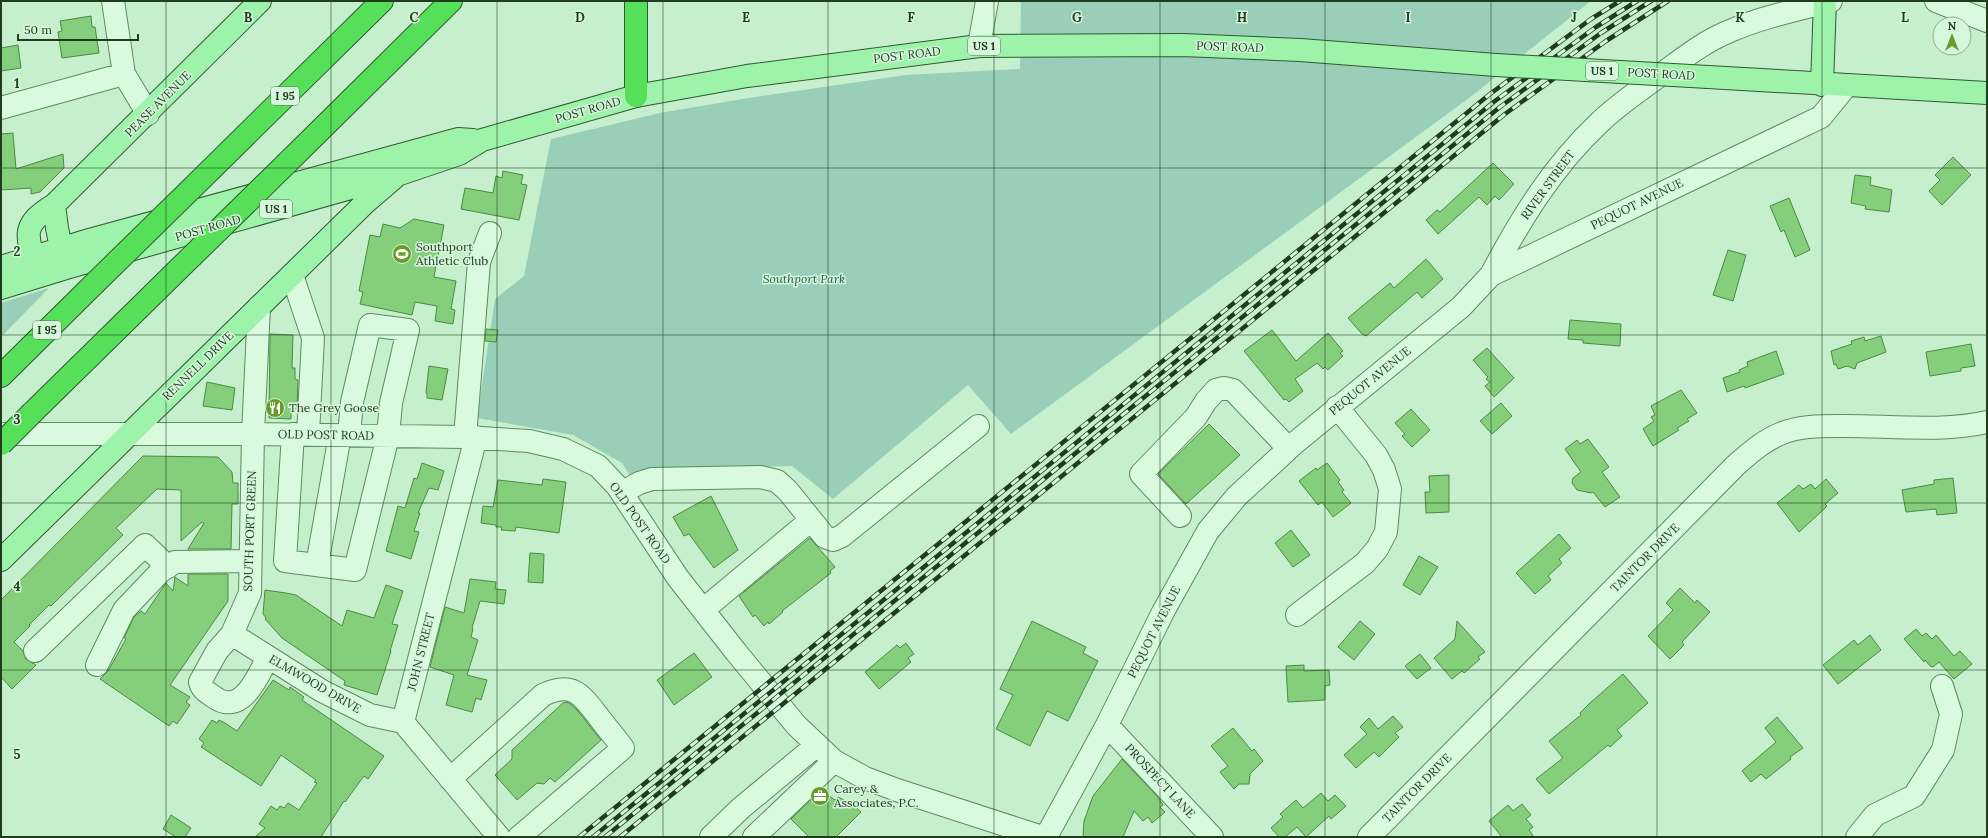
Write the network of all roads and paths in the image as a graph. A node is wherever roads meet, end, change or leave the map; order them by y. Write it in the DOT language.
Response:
graph roads {
  1 [pos="113,1"];
  2 [pos="260,1"];
  3 [pos="382,1"];
  4 [pos="451,1"];
  5 [pos="636,1"];
  6 [pos="987,1"];
  7 [pos="1936,1"];
  8 [pos="1827,2"];
  9 [pos="1987,21"];
  10 [pos="979,46"];
  11 [pos="124,74"];
  12 [pos="1822,85"];
  13 [pos="1846,86"];
  14 [pos="1987,94"];
  15 [pos="636,96"];
  16 [pos="1,108"];
  17 [pos="148,114"];
  18 [pos="482,140"];
  19 [pos="397,175"];
  20 [pos="54,205"];
  21 [pos="490,233"];
  22 [pos="63,258"];
  23 [pos="36,266"];
  24 [pos="1,267"];
  25 [pos="292,275"];
  26 [pos="1491,275"];
  27 [pos="1,288"];
  28 [pos="259,307"];
  29 [pos="1,376"];
  30 [pos="1337,408"];
  31 [pos="1987,422"];
  32 [pos="978,426"];
  33 [pos="1,434"];
  34 [pos="128,434"];
  35 [pos="253,434"];
  36 [pos="300,434"];
  37 [pos="344,435"];
  38 [pos="388,436"];
  39 [pos="471,437"];
  40 [pos="1,444"];
  41 [pos="1288,448"];
  42 [pos="622,493"];
  43 [pos="1180,516"];
  44 [pos="811,520"];
  45 [pos="1,560"];
  46 [pos="250,561"];
  47 [pos="317,565"];
  48 [pos="168,567"];
  49 [pos="703,610"];
  50 [pos="1297,615"];
  51 [pos="232,634"];
  52 [pos="35,651"];
  53 [pos="268,657"];
  54 [pos="97,665"];
  55 [pos="1942,686"];
  56 [pos="403,722"];
  57 [pos="1107,725"];
  58 [pos="817,745"];
  59 [pos="834,761"];
  60 [pos="450,779"];
  61 [pos="499,837"];
  62 [pos="519,837"];
  63 [pos="711,837"];
  64 [pos="754,837"];
  65 [pos="1042,837"];
  66 [pos="1046,837"];
  67 [pos="1212,837"];
  68 [pos="1369,837"];
  69 [pos="1857,837"];
  1 -- 11 [label="street"];
  2 -- 17 [label="main road, PEASE AVENUE"];
  3 -- 29 [label="highway, I 95, bridge"];
  4 -- 40 [label="highway, bridge"];
  5 -- 15 [label="highway"];
  6 -- 10 [label="street"];
  7 -- 9 [label="street"];
  8 -- 12 [label="main road"];
  8 -- 26 [label="street, RIVER STREET"];
  10 -- 12 [label="main road, POST ROAD / US 1, bridge"];
  10 -- 15 [label="main road, POST ROAD / US 1"];
  11 -- 16 [label="street"];
  11 -- 17 [label="street"];
  12 -- 13 [label="main road, POST ROAD / US 1"];
  13 -- 14 [label="main road, POST ROAD / US 1"];
  13 -- 26 [label="street, PEQUOT AVENUE"];
  15 -- 18 [label="main road, POST ROAD / US 1"];
  17 -- 20 [label="main road, PEASE AVENUE"];
  18 -- 19 [label="main road, POST ROAD / US 1"];
  18 -- 22 [label="main road, POST ROAD / US 1"];
  19 -- 22 [label="main road, POST ROAD / US 1"];
  19 -- 25 [label="main road, RENNELL DRIVE"];
  20 -- 22 [label="main road"];
  20 -- 23 [label="main road, PEASE AVENUE"];
  21 -- 39 [label="street, JOHN STREET"];
  22 -- 23 [label="main road, POST ROAD / US 1"];
  23 -- 24 [label="main road, POST ROAD / US 1"];
  23 -- 27 [label="main road, POST ROAD / US 1"];
  25 -- 28 [label="main road, RENNELL DRIVE"];
  25 -- 36 [label="street"];
  26 -- 30 [label="street, PEQUOT AVENUE"];
  28 -- 34 [label="main road, RENNELL DRIVE"];
  28 -- 35 [label="street, SOUTH PORT GREEN"];
  30 -- 41 [label="street, PEQUOT AVENUE"];
  30 -- 50 [label="street"];
  31 -- 68 [label="street, TAINTOR DRIVE"];
  32 -- 44 [label="street"];
  33 -- 34 [label="street, OLD POST ROAD"];
  34 -- 35 [label="street, OLD POST ROAD"];
  34 -- 45 [label="main road, RENNELL DRIVE"];
  35 -- 36 [label="street, OLD POST ROAD"];
  35 -- 46 [label="street, SOUTH PORT GREEN"];
  36 -- 37 [label="street, OLD POST ROAD"];
  36 -- 47 [label="street"];
  37 -- 38 [label="street, OLD POST ROAD"];
  37 -- 38 [label="street"];
  37 -- 47 [label="street"];
  38 -- 39 [label="street, OLD POST ROAD"];
  38 -- 47 [label="street"];
  39 -- 42 [label="street, OLD POST ROAD"];
  39 -- 56 [label="street, JOHN STREET"];
  41 -- 43 [label="street"];
  41 -- 57 [label="street, PEQUOT AVENUE"];
  42 -- 44 [label="street"];
  42 -- 49 [label="street, OLD POST ROAD"];
  44 -- 49 [label="street"];
  46 -- 48 [label="street"];
  46 -- 51 [label="street, SOUTH PORT GREEN"];
  48 -- 52 [label="street"];
  48 -- 54 [label="street"];
  49 -- 58 [label="street, OLD POST ROAD"];
  51 -- 53 [label="street, ELMWOOD DRIVE"];
  51 -- 53 [label="street, SOUTH PORT GREEN"];
  53 -- 56 [label="street, ELMWOOD DRIVE"];
  55 -- 69 [label="street"];
  56 -- 60 [label="street"];
  57 -- 66 [label="street, PEQUOT AVENUE"];
  57 -- 67 [label="street, PROSPECT LANE"];
  58 -- 59 [label="street, OLD POST ROAD"];
  58 -- 63 [label="street"];
  59 -- 64 [label="street"];
  59 -- 65 [label="street, OLD POST ROAD"];
  60 -- 61 [label="street"];
  60 -- 62 [label="street"];
}
